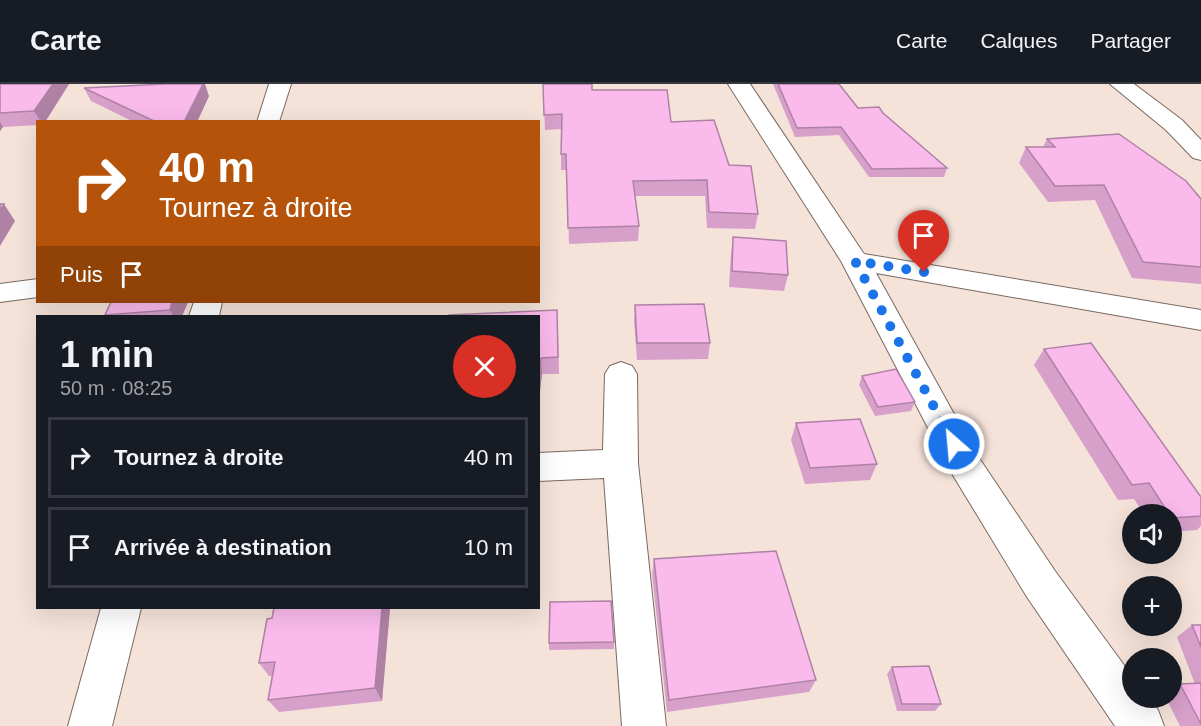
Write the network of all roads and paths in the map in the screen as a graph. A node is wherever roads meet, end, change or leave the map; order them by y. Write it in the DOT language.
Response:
graph roads {
  1 [pos="280,84"];
  2 [pos="739,84"];
  3 [pos="1121,84"];
  4 [pos="269,120"];
  5 [pos="1201,153"];
  6 [pos="855,261"];
  7 [pos="36,288"];
  8 [pos="0,293"];
  9 [pos="1201,320"];
  10 [pos="621,374"];
  11 [pos="620,463"];
  12 [pos="540,467"];
  13 [pos="121,609"];
  14 [pos="90,726"];
  15 [pos="644,726"];
  16 [pos="1142,726"];
  1 -- 4 [label="street"];
  2 -- 6 [label="street"];
  3 -- 5 [label="street"];
  6 -- 9 [label="street"];
  6 -- 16 [label="street"];
  7 -- 8 [label="street"];
  10 -- 11 [label="street"];
  11 -- 12 [label="street"];
  11 -- 15 [label="street"];
  13 -- 14 [label="street"];
}
